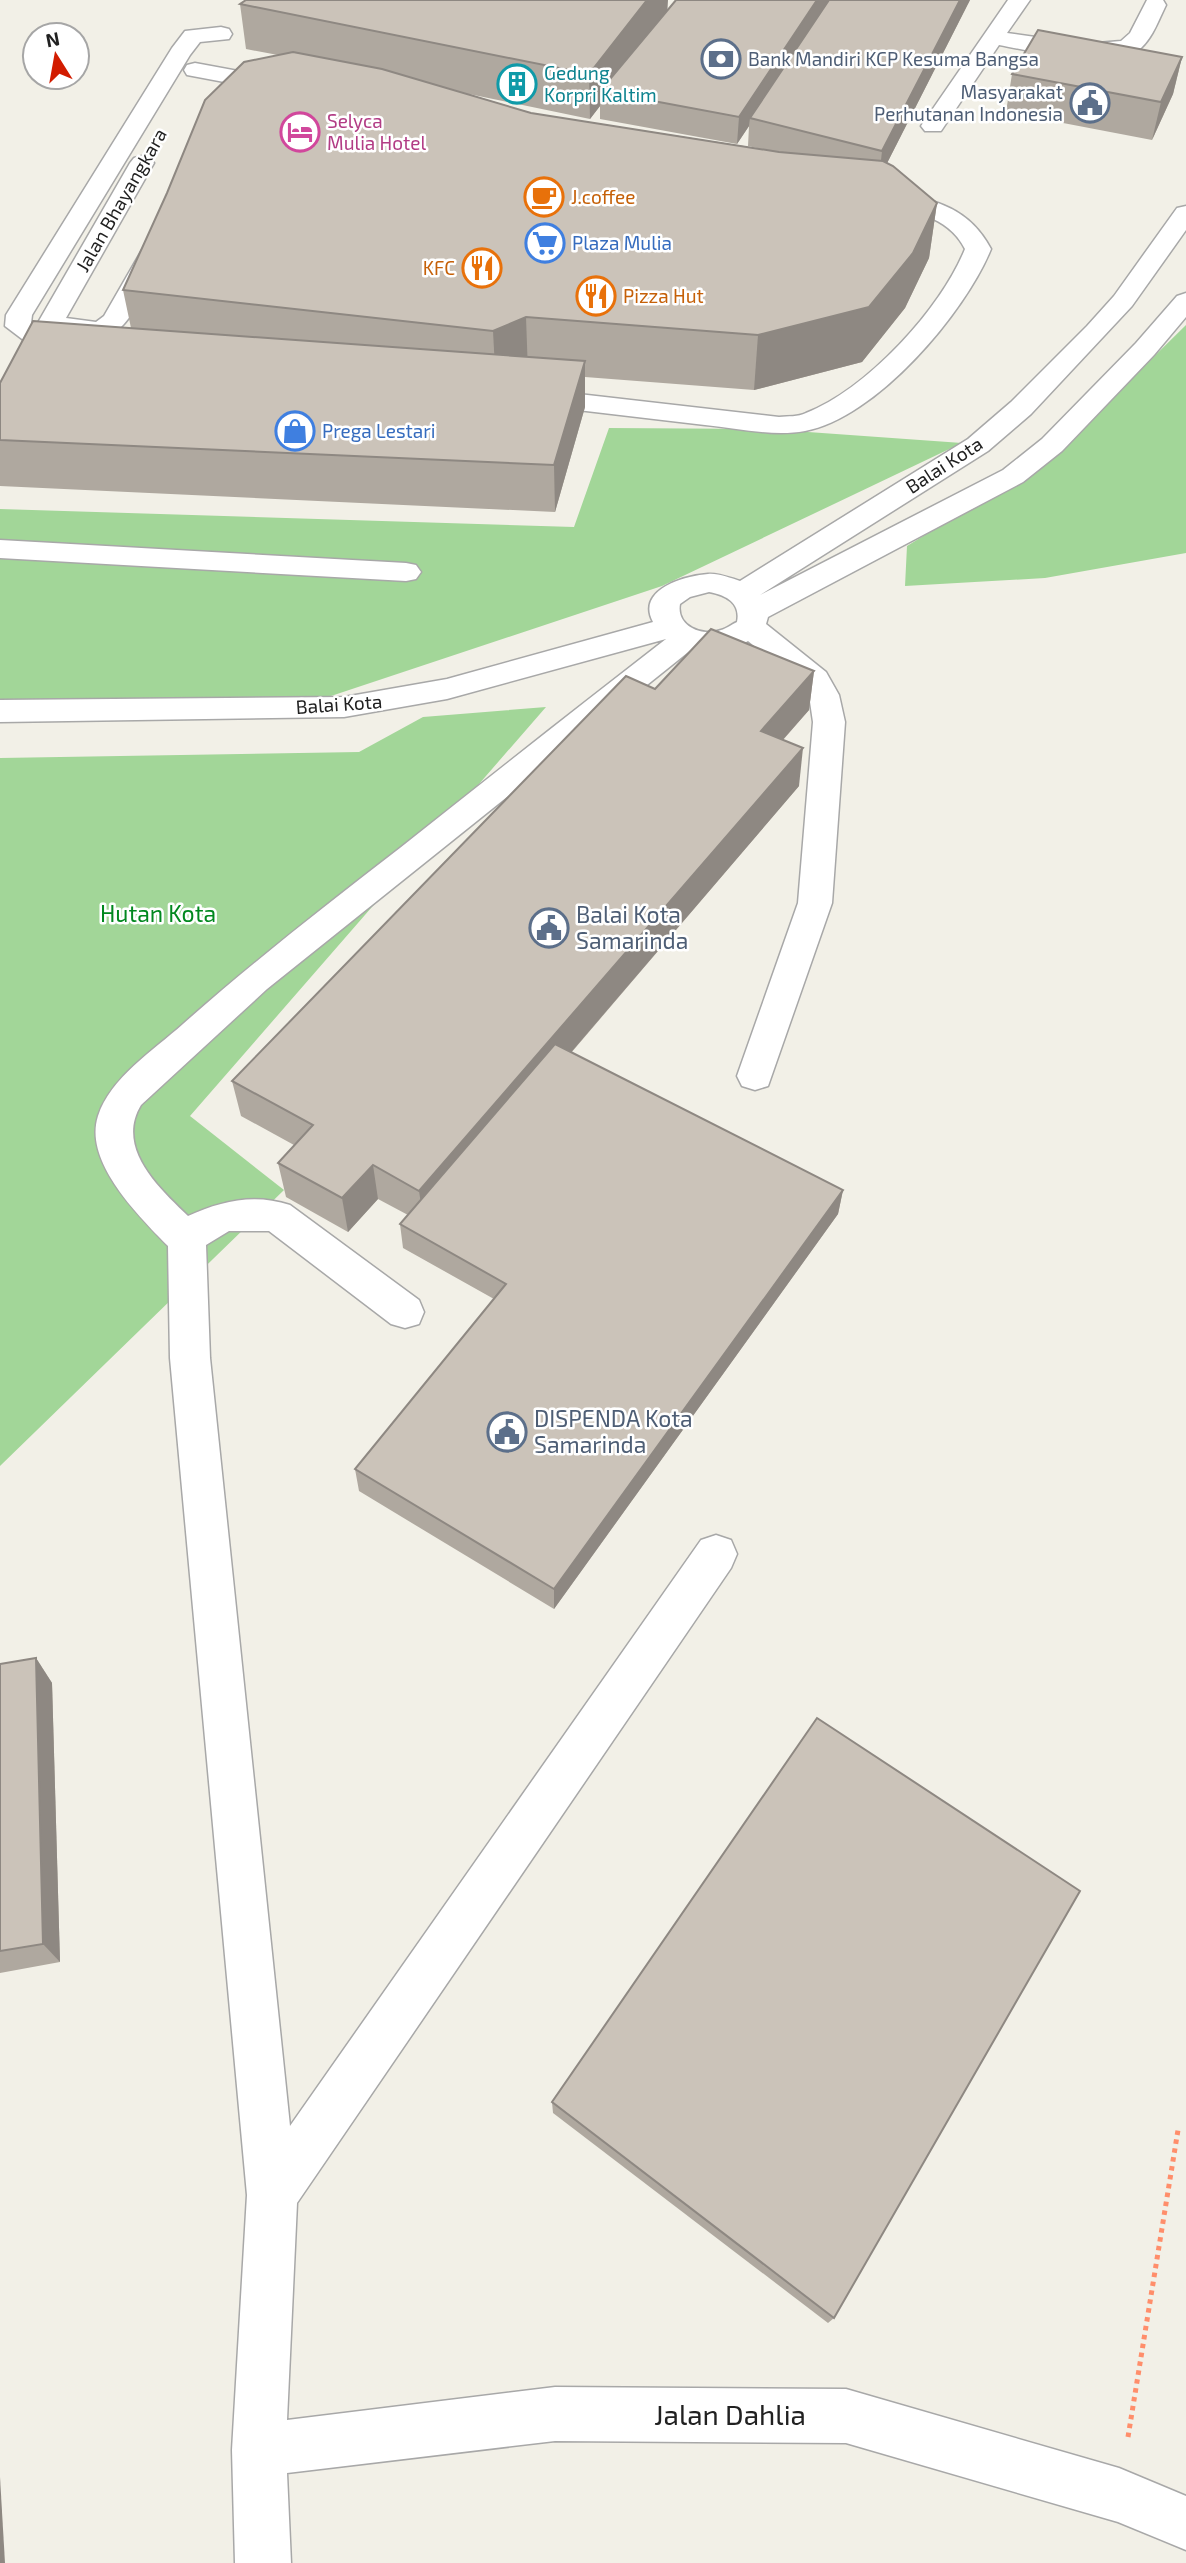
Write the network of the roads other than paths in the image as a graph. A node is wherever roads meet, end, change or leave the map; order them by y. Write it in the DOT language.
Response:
graph roads {
  1 [pos="1019,0"];
  2 [pos="1129,0"];
  3 [pos="996,37"];
  4 [pos="195,70"];
  5 [pos="222,75"];
  6 [pos="312,92"];
  7 [pos="237,103"];
  8 [pos="168,117"];
  9 [pos="933,126"];
  10 [pos="155,140"];
  11 [pos="860,190"];
  12 [pos="1186,213"];
  13 [pos="162,236"];
  14 [pos="1186,301"];
  15 [pos="44,332"];
  16 [pos="117,348"];
  17 [pos="514,395"];
  18 [pos="0,411"];
  19 [pos="0,549"];
  20 [pos="406,572"];
  21 [pos="745,618"];
  22 [pos="677,633"];
  23 [pos="0,711"];
  24 [pos="755,1076"];
  25 [pos="187,1240"];
  26 [pos="405,1312"];
  27 [pos="716,1554"];
  28 [pos="272,2195"];
  29 [pos="259,2450"];
  30 [pos="1186,2523"];
  31 [pos="263,2563"];
  1 -- 3 [label="street"];
  2 -- 3 [label="street"];
  3 -- 9 [label="street"];
  4 -- 5 [label="street"];
  4 -- 8 [label="street, Jalan Bhayangkara"];
  4 -- 15 [label="street, Jalan Bhayangkara"];
  5 -- 6 [label="street"];
  5 -- 7 [label="street"];
  10 -- 15 [label="street, Jalan Bhayangkara"];
  11 -- 17 [label="street"];
  12 -- 21 [label="street, Balai Kota"];
  13 -- 15 [label="street"];
  14 -- 21 [label="street, Balai Kota"];
  15 -- 16 [label="street"];
  15 -- 18 [label="street, Jalan Bhayangkara"];
  19 -- 20 [label="street"];
  21 -- 22 [label="street, Balai Kota"];
  21 -- 22 [label="street"];
  21 -- 24 [label="street"];
  22 -- 23 [label="street, Balai Kota"];
  22 -- 25 [label="street"];
  25 -- 26 [label="street"];
  25 -- 28 [label="street"];
  27 -- 28 [label="street"];
  28 -- 29 [label="street"];
  29 -- 30 [label="street, Jalan Dahlia"];
  29 -- 31 [label="street"];
}
